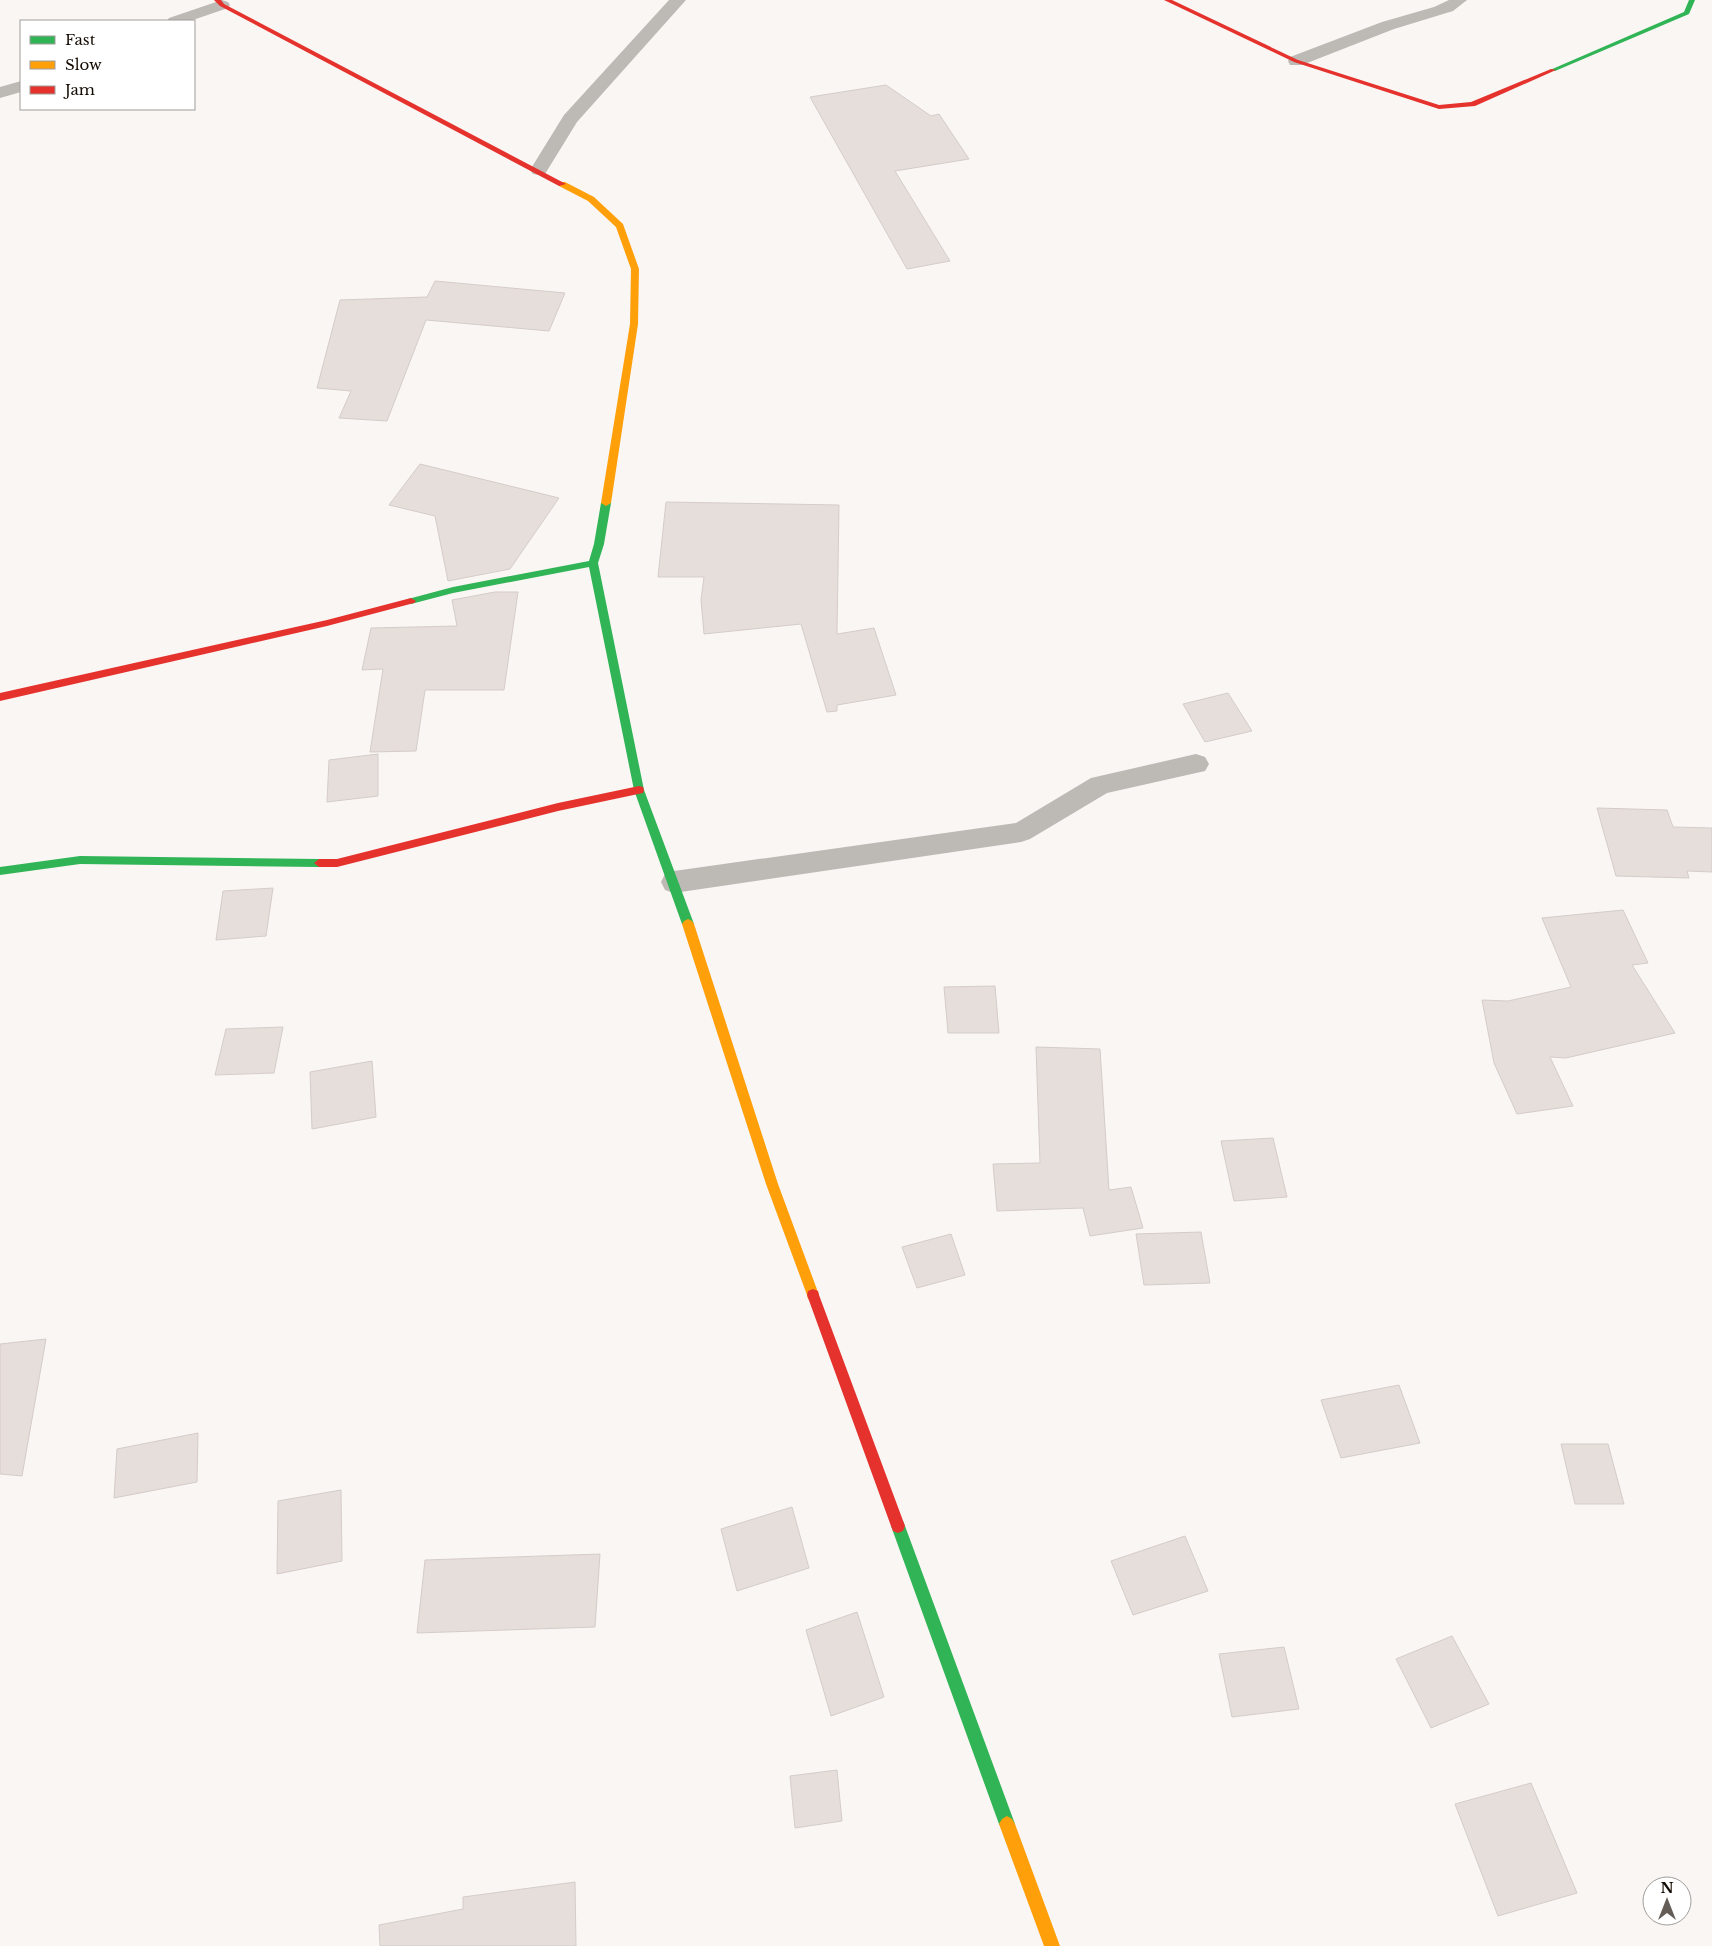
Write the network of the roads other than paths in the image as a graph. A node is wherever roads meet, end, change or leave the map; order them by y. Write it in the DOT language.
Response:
graph roads {
  1 [pos="678,0"];
  2 [pos="1167,0"];
  3 [pos="1459,0"];
  4 [pos="1692,0"];
  5 [pos="219,3"];
  6 [pos="177,20"];
  7 [pos="1296,61"];
  8 [pos="20,86"];
  9 [pos="0,94"];
  10 [pos="539,170"];
  11 [pos="593,563"];
  12 [pos="0,697"];
  13 [pos="1196,764"];
  14 [pos="640,790"];
  15 [pos="0,871"];
  16 [pos="674,882"];
  17 [pos="1052,1946"];
  1 -- 10 [label="street"];
  2 -- 7 [label="street"];
  3 -- 7 [label="street"];
  4 -- 7 [label="street"];
  5 -- 6 [label="street"];
  5 -- 10 [label="street"];
  8 -- 9 [label="street"];
  10 -- 11 [label="street"];
  11 -- 12 [label="street"];
  11 -- 14 [label="street"];
  13 -- 16 [label="street"];
  14 -- 15 [label="street"];
  14 -- 16 [label="street"];
  16 -- 17 [label="street"];
}
